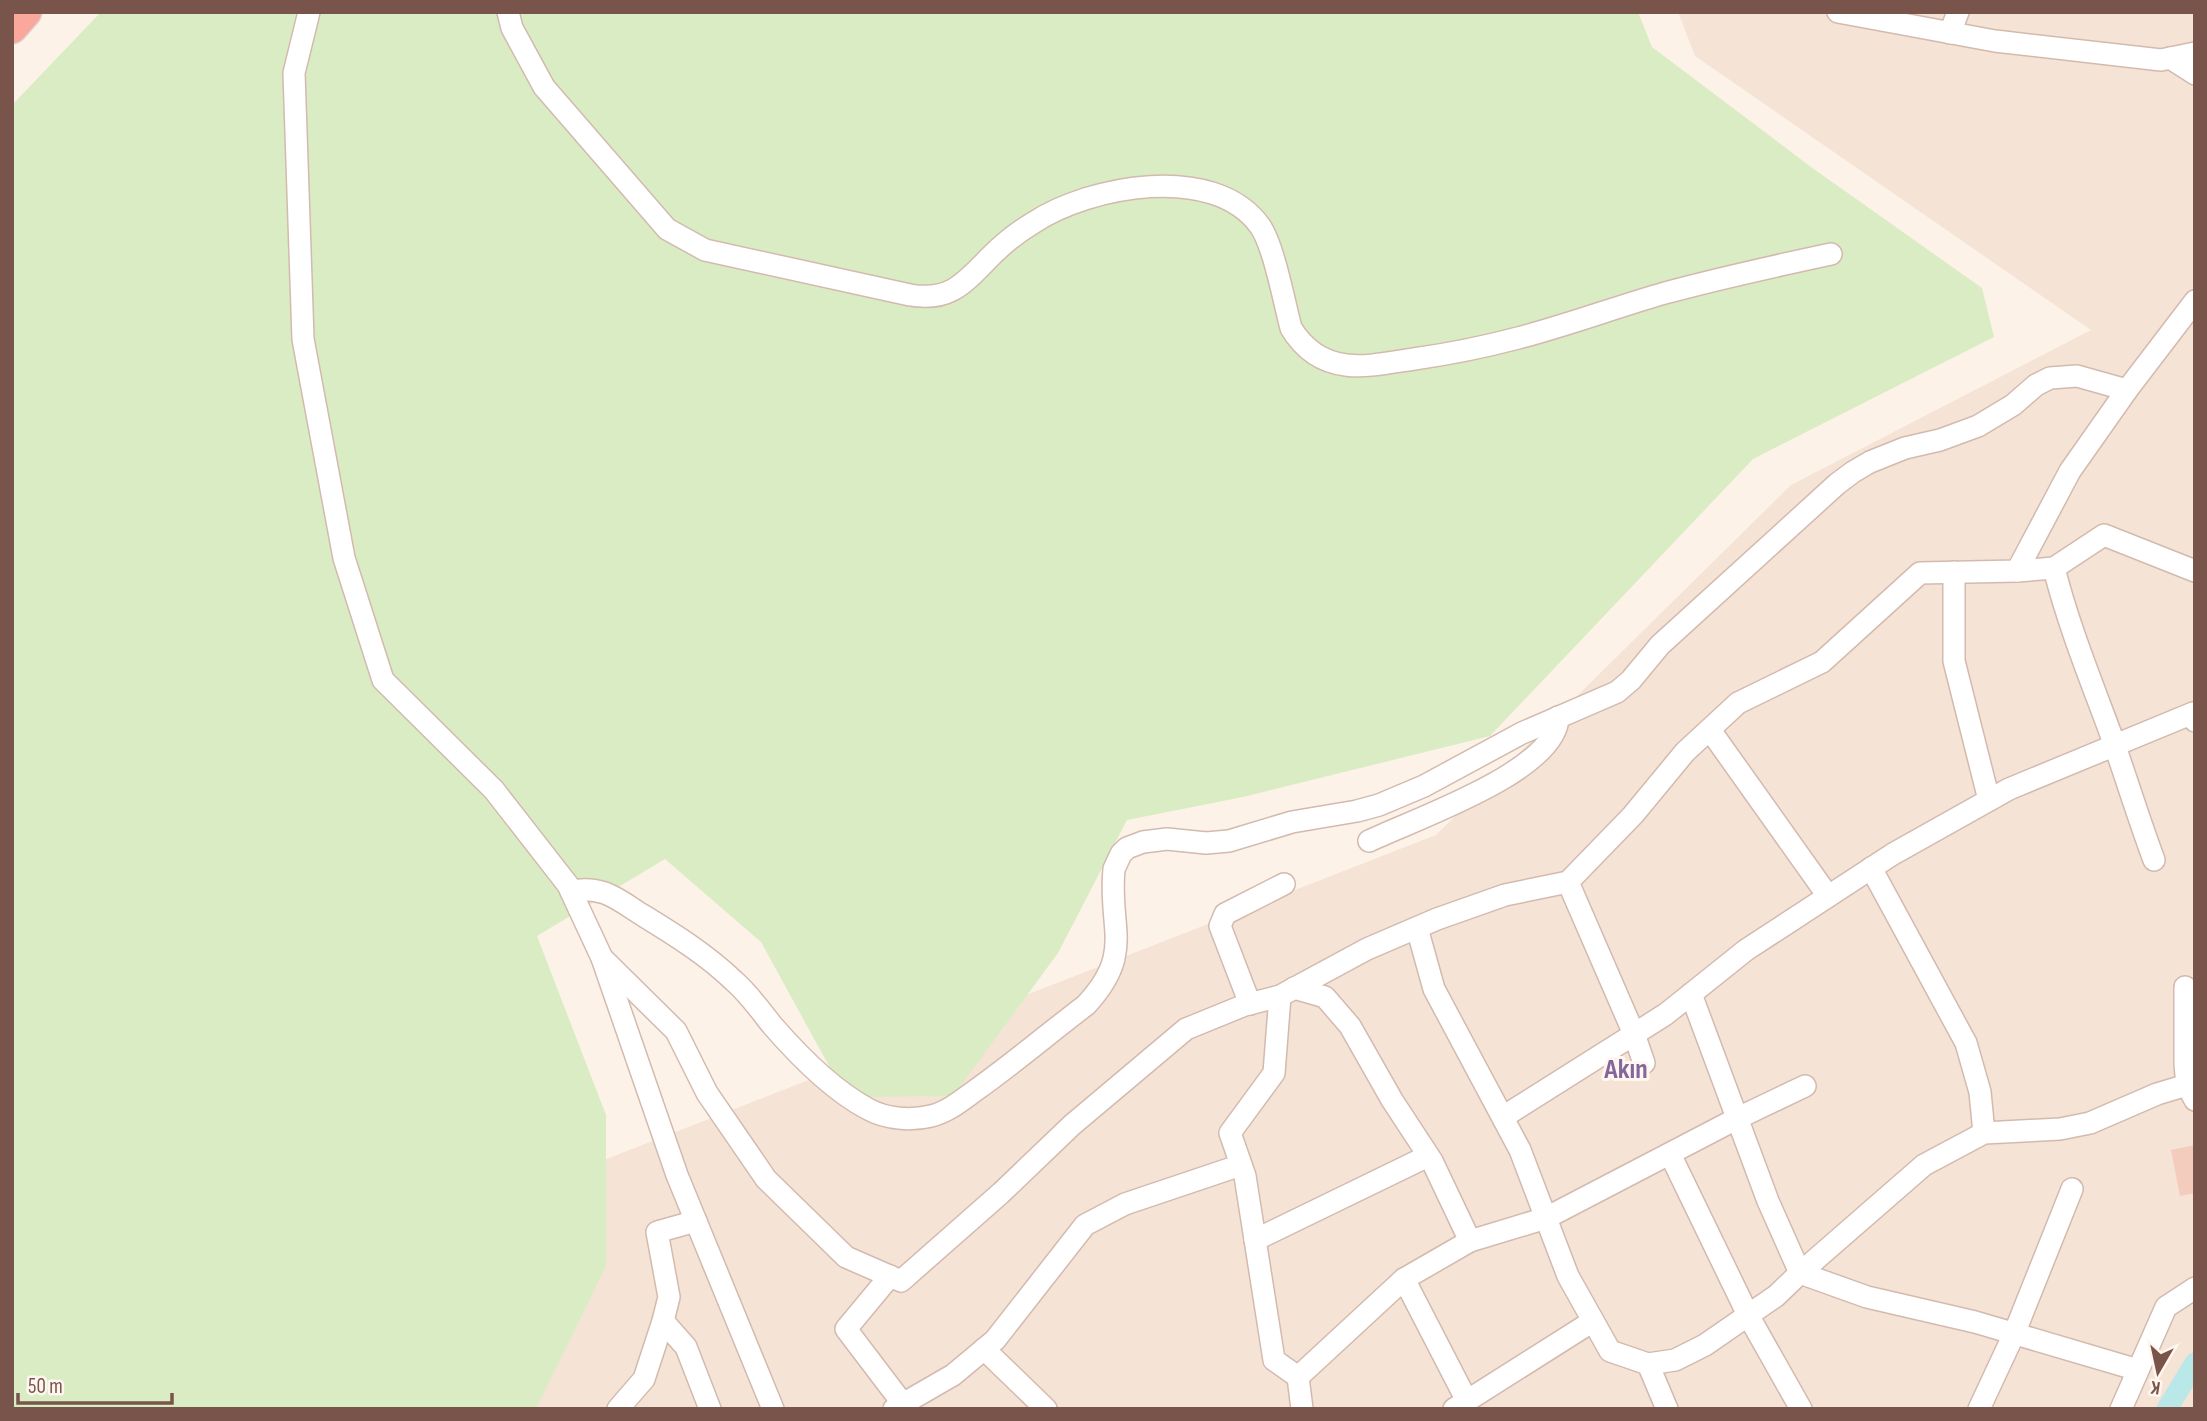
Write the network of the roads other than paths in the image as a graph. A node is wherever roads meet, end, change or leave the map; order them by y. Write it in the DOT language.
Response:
graph roads {
  1 [pos="26,12"];
  2 [pos="309,12"];
  3 [pos="508,12"];
  4 [pos="1838,12"];
  5 [pos="1958,12"];
  6 [pos="12,28"];
  7 [pos="1950,33"];
  8 [pos="2195,52"];
  9 [pos="2170,58"];
  10 [pos="2195,74"];
  11 [pos="1830,254"];
  12 [pos="2195,301"];
  13 [pos="2127,390"];
  14 [pos="2054,568"];
  15 [pos="2017,571"];
  16 [pos="2195,571"];
  17 [pos="1954,572"];
  18 [pos="1558,717"];
  19 [pos="2195,721"];
  20 [pos="1710,730"];
  21 [pos="2115,746"];
  22 [pos="1989,800"];
  23 [pos="1369,841"];
  24 [pos="2154,860"];
  25 [pos="1871,868"];
  26 [pos="1568,881"];
  27 [pos="1284,884"];
  28 [pos="571,891"];
  29 [pos="1828,896"];
  30 [pos="1417,928"];
  31 [pos="603,958"];
  32 [pos="2185,987"];
  33 [pos="1287,992"];
  34 [pos="1691,994"];
  35 [pos="1250,1004"];
  36 [pos="1634,1034"];
  37 [pos="1644,1063"];
  38 [pos="1805,1086"];
  39 [pos="2191,1092"];
  40 [pos="1503,1117"];
  41 [pos="1738,1118"];
  42 [pos="1984,1133"];
  43 [pos="1670,1154"];
  44 [pos="1428,1156"];
  45 [pos="1241,1165"];
  46 [pos="2072,1189"];
  47 [pos="1546,1218"];
  48 [pos="696,1221"];
  49 [pos="1255,1240"];
  50 [pos="1469,1241"];
  51 [pos="1800,1273"];
  52 [pos="890,1276"];
  53 [pos="1404,1279"];
  54 [pos="2195,1288"];
  55 [pos="1748,1315"];
  56 [pos="663,1321"];
  57 [pos="1593,1321"];
  58 [pos="2014,1334"];
  59 [pos="984,1349"];
  60 [pos="1648,1364"];
  61 [pos="2138,1370"];
  62 [pos="1298,1377"];
  63 [pos="1461,1405"];
  64 [pos="898,1406"];
  65 [pos="618,1409"];
  66 [pos="710,1409"];
  67 [pos="773,1409"];
  68 [pos="1046,1409"];
  69 [pos="1302,1409"];
  70 [pos="1667,1409"];
  71 [pos="1801,1409"];
  72 [pos="1979,1409"];
  73 [pos="2120,1409"];
  1 -- 6 [label="highway"];
  2 -- 28 [label="street"];
  3 -- 11 [label="street"];
  4 -- 7 [label="street"];
  5 -- 7 [label="street"];
  7 -- 9 [label="street"];
  8 -- 9 [label="street"];
  9 -- 10 [label="street"];
  12 -- 13 [label="street"];
  13 -- 15 [label="street"];
  13 -- 18 [label="street"];
  14 -- 15 [label="street"];
  14 -- 16 [label="street"];
  14 -- 21 [label="street"];
  15 -- 17 [label="street"];
  17 -- 20 [label="street"];
  17 -- 22 [label="street"];
  18 -- 23 [label="street"];
  18 -- 28 [label="street"];
  19 -- 21 [label="street"];
  20 -- 26 [label="street"];
  20 -- 29 [label="street"];
  21 -- 22 [label="street"];
  21 -- 24 [label="street"];
  22 -- 25 [label="street"];
  25 -- 29 [label="street"];
  25 -- 42 [label="street"];
  26 -- 30 [label="street"];
  26 -- 36 [label="street"];
  27 -- 35 [label="street"];
  28 -- 31 [label="street"];
  29 -- 34 [label="street"];
  30 -- 33 [label="street"];
  30 -- 40 [label="street"];
  31 -- 48 [label="street"];
  31 -- 52 [label="street"];
  32 -- 39 [label="street"];
  33 -- 35 [label="street"];
  33 -- 44 [label="street"];
  33 -- 45 [label="street"];
  34 -- 36 [label="street"];
  34 -- 41 [label="street"];
  35 -- 52 [label="street"];
  36 -- 37 [label="street"];
  36 -- 40 [label="street"];
  38 -- 41 [label="street"];
  39 -- 42 [label="street"];
  40 -- 47 [label="street"];
  41 -- 43 [label="street"];
  41 -- 51 [label="street"];
  42 -- 51 [label="street"];
  43 -- 47 [label="street"];
  43 -- 55 [label="street"];
  44 -- 49 [label="street"];
  44 -- 50 [label="street"];
  45 -- 49 [label="street"];
  45 -- 59 [label="street"];
  46 -- 58 [label="street"];
  47 -- 50 [label="street"];
  47 -- 57 [label="street"];
  48 -- 56 [label="street"];
  48 -- 67 [label="street"];
  49 -- 62 [label="street"];
  50 -- 53 [label="street"];
  51 -- 55 [label="street"];
  51 -- 58 [label="street"];
  52 -- 64 [label="street"];
  53 -- 62 [label="street"];
  53 -- 63 [label="street"];
  54 -- 61 [label="street"];
  55 -- 60 [label="street"];
  55 -- 71 [label="street"];
  56 -- 65 [label="street"];
  56 -- 66 [label="street"];
  57 -- 60 [label="street"];
  57 -- 63 [label="street"];
  58 -- 61 [label="street"];
  58 -- 72 [label="street"];
  59 -- 64 [label="street"];
  59 -- 68 [label="street"];
  60 -- 70 [label="street"];
  61 -- 73 [label="street"];
  62 -- 69 [label="street"];
}
